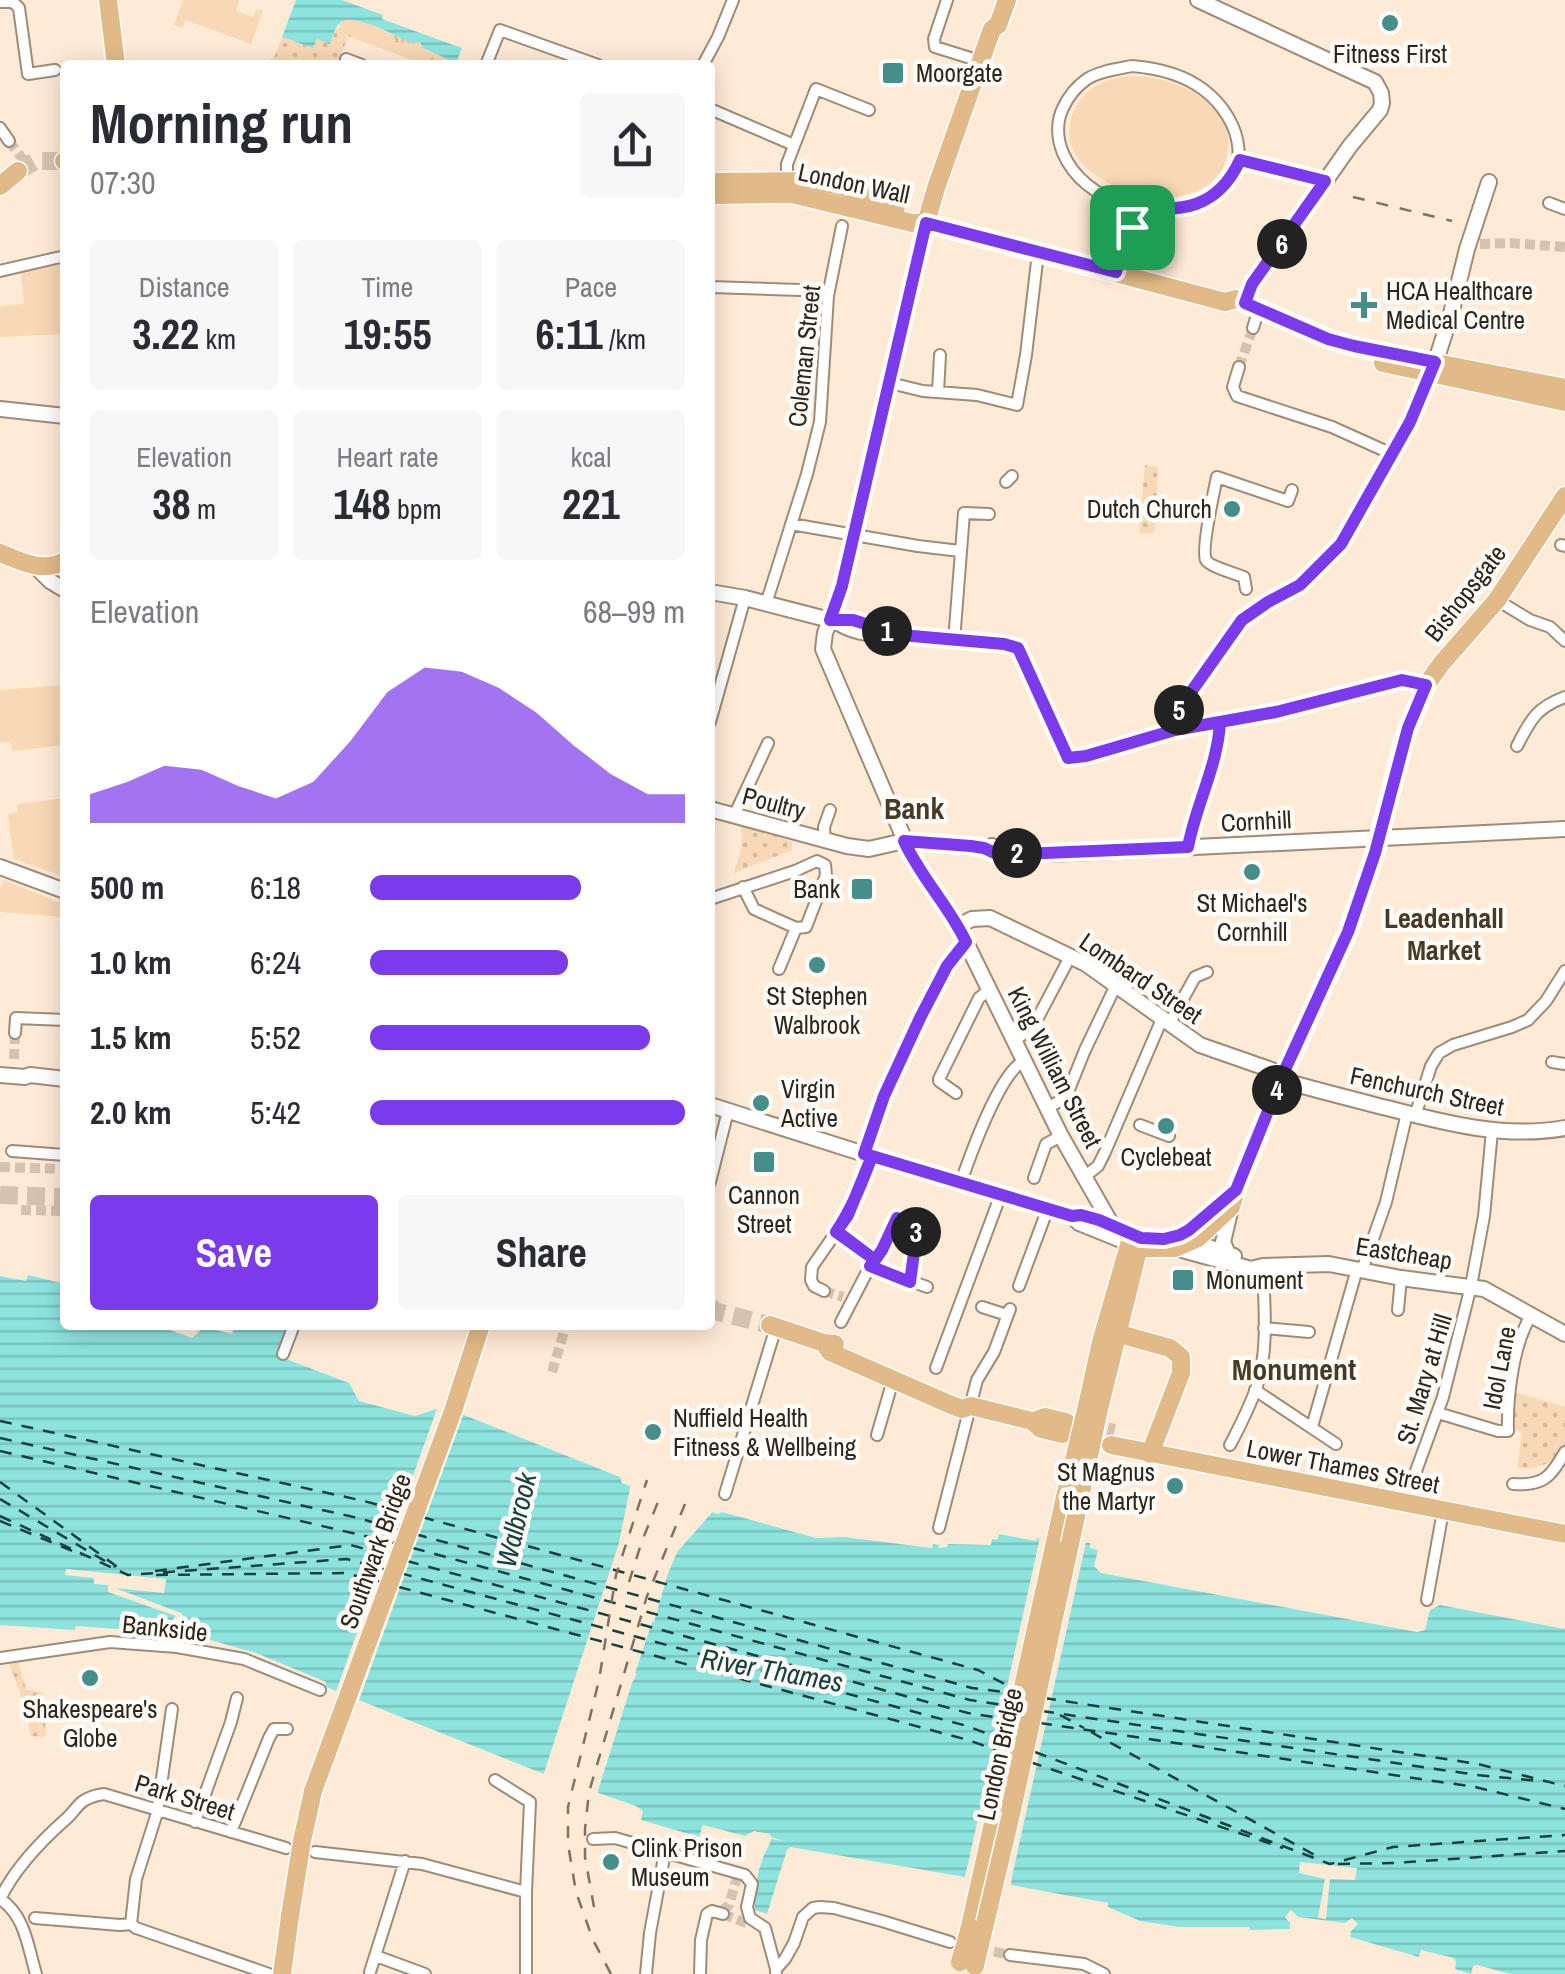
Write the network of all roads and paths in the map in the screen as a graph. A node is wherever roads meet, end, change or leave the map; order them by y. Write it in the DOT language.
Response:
graph roads {
  1 [pos="96,0"];
  2 [pos="108,0"];
  3 [pos="733,0"];
  4 [pos="946,0"];
  5 [pos="996,0"];
  6 [pos="1007,0"];
  7 [pos="1198,0"];
  8 [pos="0,2"];
  9 [pos="992,28"];
  10 [pos="103,60"];
  11 [pos="115,60"];
  12 [pos="488,60"];
  13 [pos="584,60"];
  14 [pos="705,60"];
  15 [pos="980,61"];
  16 [pos="55,70"];
  17 [pos="715,110"];
  18 [pos="869,110"];
  19 [pos="0,128"];
  20 [pos="9,140"];
  21 [pos="794,145"];
  22 [pos="1240,160"];
  23 [pos="18,171"];
  24 [pos="787,180"];
  25 [pos="1325,181"];
  26 [pos="715,182"];
  27 [pos="1490,182"];
  28 [pos="0,186"];
  29 [pos="715,195"];
  30 [pos="1550,203"];
  31 [pos="1133,207"];
  32 [pos="1565,209"];
  33 [pos="926,223"];
  34 [pos="842,226"];
  35 [pos="1038,253"];
  36 [pos="60,257"];
  37 [pos="1118,266"];
  38 [pos="0,272"];
  39 [pos="1252,284"];
  40 [pos="715,287"];
  41 [pos="829,291"];
  42 [pos="1226,302"];
  43 [pos="1251,316"];
  44 [pos="940,355"];
  45 [pos="1239,367"];
  46 [pos="1433,368"];
  47 [pos="890,383"];
  48 [pos="1565,388"];
  49 [pos="938,392"];
  50 [pos="1565,402"];
  51 [pos="0,409"];
  52 [pos="60,415"];
  53 [pos="1392,454"];
  54 [pos="1290,496"];
  55 [pos="1565,496"];
  56 [pos="989,514"];
  57 [pos="792,524"];
  58 [pos="854,534"];
  59 [pos="1554,541"];
  60 [pos="960,551"];
  61 [pos="0,553"];
  62 [pos="60,564"];
  63 [pos="36,567"];
  64 [pos="60,587"];
  65 [pos="715,593"];
  66 [pos="745,598"];
  67 [pos="1497,600"];
  68 [pos="766,604"];
  69 [pos="1252,611"];
  70 [pos="830,620"];
  71 [pos="954,640"];
  72 [pos="1565,642"];
  73 [pos="1426,685"];
  74 [pos="1565,697"];
  75 [pos="715,704"];
  76 [pos="1220,722"];
  77 [pos="1175,730"];
  78 [pos="768,743"];
  79 [pos="1517,746"];
  80 [pos="715,810"];
  81 [pos="830,810"];
  82 [pos="734,816"];
  83 [pos="1565,830"];
  84 [pos="1379,839"];
  85 [pos="904,841"];
  86 [pos="825,842"];
  87 [pos="1188,847"];
  88 [pos="0,867"];
  89 [pos="743,888"];
  90 [pos="60,889"];
  91 [pos="715,897"];
  92 [pos="958,926"];
  93 [pos="796,928"];
  94 [pos="966,942"];
  95 [pos="1071,956"];
  96 [pos="780,970"];
  97 [pos="1565,971"];
  98 [pos="1207,972"];
  99 [pos="1116,985"];
  100 [pos="989,990"];
  101 [pos="60,1020"];
  102 [pos="1166,1022"];
  103 [pos="15,1032"];
  104 [pos="1014,1040"];
  105 [pos="1024,1061"];
  106 [pos="1552,1062"];
  107 [pos="1565,1064"];
  108 [pos="0,1076"];
  109 [pos="1282,1077"];
  110 [pos="24,1078"];
  111 [pos="60,1078"];
  112 [pos="60,1087"];
  113 [pos="956,1092"];
  114 [pos="715,1107"];
  115 [pos="1048,1108"];
  116 [pos="728,1111"];
  117 [pos="1411,1115"];
  118 [pos="1140,1125"];
  119 [pos="1565,1128"];
  120 [pos="1492,1131"];
  121 [pos="1061,1136"];
  122 [pos="1169,1136"];
  123 [pos="715,1145"];
  124 [pos="12,1150"];
  125 [pos="60,1155"];
  126 [pos="868,1155"];
  127 [pos="1084,1177"];
  128 [pos="1034,1178"];
  129 [pos="961,1182"];
  130 [pos="1001,1194"];
  131 [pos="1233,1199"];
  132 [pos="1048,1208"];
  133 [pos="836,1232"];
  134 [pos="1129,1238"];
  135 [pos="1180,1242"];
  136 [pos="1228,1254"];
  137 [pos="873,1263"];
  138 [pos="1263,1266"];
  139 [pos="1360,1270"];
  140 [pos="1401,1278"];
  141 [pos="910,1282"];
  142 [pos="1019,1286"];
  143 [pos="1471,1286"];
  144 [pos="927,1287"];
  145 [pos="824,1290"];
  146 [pos="971,1303"];
  147 [pos="1398,1310"];
  148 [pos="1532,1314"];
  149 [pos="841,1322"];
  150 [pos="774,1326"];
  151 [pos="1264,1328"];
  152 [pos="292,1330"];
  153 [pos="479,1330"];
  154 [pos="1309,1332"];
  155 [pos="1116,1334"];
  156 [pos="1565,1334"];
  157 [pos="824,1343"];
  158 [pos="284,1354"];
  159 [pos="936,1368"];
  160 [pos="893,1380"];
  161 [pos="1256,1390"];
  162 [pos="971,1406"];
  163 [pos="1093,1408"];
  164 [pos="1438,1413"];
  165 [pos="1312,1427"];
  166 [pos="1065,1428"];
  167 [pos="877,1436"];
  168 [pos="1112,1439"];
  169 [pos="1336,1444"];
  170 [pos="1230,1445"];
  171 [pos="1153,1449"];
  172 [pos="1564,1455"];
  173 [pos="1412,1482"];
  174 [pos="1513,1484"];
  175 [pos="725,1494"];
  176 [pos="1443,1511"];
  177 [pos="1565,1524"];
  178 [pos="939,1528"];
  179 [pos="1565,1534"];
  180 [pos="1426,1600"];
  181 [pos="0,1658"];
  182 [pos="320,1690"];
  183 [pos="237,1698"];
  184 [pos="172,1709"];
  185 [pos="287,1728"];
  186 [pos="495,1780"];
  187 [pos="157,1809"];
  188 [pos="195,1822"];
  189 [pos="230,1832"];
  190 [pos="593,1839"];
  191 [pos="286,1848"];
  192 [pos="314,1852"];
  193 [pos="665,1852"];
  194 [pos="405,1861"];
  195 [pos="526,1892"];
  196 [pos="0,1900"];
  197 [pos="722,1913"];
  198 [pos="35,1918"];
  199 [pos="131,1924"];
  200 [pos="950,1942"];
  201 [pos="1010,1954"];
  202 [pos="376,1956"];
  203 [pos="963,1970"];
  204 [pos="776,1971"];
  205 [pos="370,1972"];
  206 [pos="646,1973"];
  207 [pos="36,1974"];
  208 [pos="269,1974"];
  209 [pos="282,1974"];
  210 [pos="425,1974"];
  211 [pos="526,1974"];
  212 [pos="661,1974"];
  213 [pos="700,1974"];
  214 [pos="1104,1974"];
  1 -- 10 [label="main road"];
  2 -- 11 [label="main road"];
  3 -- 14 [label="street"];
  4 -- 15 [label="street"];
  5 -- 9 [label="main road"];
  6 -- 9 [label="main road"];
  7 -- 25 [label="street"];
  8 -- 16 [label="street"];
  9 -- 15 [label="main road"];
  12 -- 13 [label="street"];
  15 -- 33 [label="main road"];
  17 -- 21 [label="street"];
  18 -- 21 [label="street"];
  19 -- 20 [label="street"];
  21 -- 24 [label="street"];
  22 -- 25 [label="street"];
  22 -- 31 [label="street"];
  22 -- 31 [label="street"];
  23 -- 28 [label="main road"];
  24 -- 26 [label="main road, London Wall"];
  24 -- 33 [label="main road, London Wall"];
  25 -- 39 [label="street"];
  27 -- 46 [label="street"];
  29 -- 33 [label="main road, London Wall"];
  30 -- 32 [label="street"];
  31 -- 37 [label="street"];
  33 -- 35 [label="main road, London Wall"];
  33 -- 47 [label="street"];
  34 -- 41 [label="street, Coleman Street"];
  35 -- 37 [label="main road, London Wall"];
  35 -- 49 [label="street"];
  36 -- 38 [label="street"];
  37 -- 42 [label="main road, London Wall"];
  39 -- 42 [label="street"];
  39 -- 43 [label="street"];
  40 -- 41 [label="street"];
  41 -- 57 [label="street, Coleman Street"];
  42 -- 43 [label="main road, London Wall"];
  43 -- 46 [label="main road, London Wall"];
  44 -- 49 [label="street"];
  45 -- 53 [label="street"];
  46 -- 48 [label="main road"];
  46 -- 50 [label="main road"];
  46 -- 53 [label="street"];
  47 -- 49 [label="street"];
  47 -- 58 [label="street"];
  51 -- 52 [label="street"];
  53 -- 69 [label="street"];
  54 -- 69 [label="street"];
  55 -- 59 [label="main road, Bishopsgate"];
  56 -- 60 [label="street"];
  57 -- 58 [label="street"];
  57 -- 68 [label="street, Coleman Street"];
  58 -- 60 [label="street"];
  58 -- 70 [label="street"];
  59 -- 67 [label="main road, Bishopsgate"];
  60 -- 71 [label="street"];
  61 -- 63 [label="main road"];
  62 -- 63 [label="main road"];
  63 -- 64 [label="street"];
  65 -- 66 [label="street"];
  66 -- 68 [label="street"];
  66 -- 75 [label="street"];
  67 -- 72 [label="street"];
  67 -- 73 [label="main road, Bishopsgate"];
  68 -- 70 [label="street"];
  69 -- 77 [label="street"];
  70 -- 71 [label="street"];
  70 -- 85 [label="street"];
  71 -- 77 [label="street"];
  73 -- 76 [label="street"];
  73 -- 84 [label="main road, Bishopsgate"];
  74 -- 79 [label="street"];
  76 -- 77 [label="street"];
  76 -- 87 [label="street"];
  78 -- 82 [label="street"];
  80 -- 82 [label="street, Poultry"];
  81 -- 86 [label="street"];
  82 -- 86 [label="street, Poultry"];
  83 -- 84 [label="street, Cornhill"];
  84 -- 87 [label="street, Cornhill"];
  84 -- 109 [label="main road, Bishopsgate"];
  85 -- 86 [label="street, Poultry"];
  85 -- 87 [label="street, Cornhill"];
  85 -- 92 [label="street"];
  88 -- 90 [label="street"];
  89 -- 91 [label="street"];
  89 -- 93 [label="street"];
  89 -- 93 [label="street"];
  92 -- 94 [label="street, King William Street"];
  92 -- 95 [label="street, Lombard Street"];
  93 -- 96 [label="street"];
  94 -- 100 [label="street, King William Street"];
  94 -- 126 [label="street"];
  95 -- 99 [label="street, Lombard Street"];
  95 -- 104 [label="street"];
  97 -- 117 [label="street"];
  98 -- 102 [label="street"];
  99 -- 102 [label="street, Lombard Street"];
  99 -- 115 [label="street"];
  100 -- 104 [label="street, King William Street"];
  100 -- 113 [label="street"];
  101 -- 103 [label="street"];
  102 -- 109 [label="street, Lombard Street"];
  102 -- 127 [label="street"];
  104 -- 105 [label="street, King William Street"];
  105 -- 115 [label="street, King William Street"];
  105 -- 129 [label="street"];
  106 -- 107 [label="street"];
  108 -- 110 [label="street"];
  109 -- 117 [label="street, Fenchurch Street"];
  109 -- 131 [label="main road, Bishopsgate"];
  110 -- 111 [label="street"];
  110 -- 112 [label="street"];
  114 -- 116 [label="street"];
  115 -- 121 [label="street, King William Street"];
  116 -- 123 [label="street"];
  116 -- 126 [label="street"];
  117 -- 120 [label="street, Fenchurch Street"];
  117 -- 139 [label="street"];
  118 -- 122 [label="street"];
  119 -- 120 [label="street, Fenchurch Street"];
  120 -- 143 [label="street, St. Mary at Hill"];
  121 -- 127 [label="street, King William Street"];
  121 -- 128 [label="street"];
  124 -- 125 [label="street"];
  126 -- 129 [label="street"];
  126 -- 133 [label="street"];
  127 -- 134 [label="street, King William Street"];
  129 -- 130 [label="street"];
  130 -- 132 [label="street"];
  130 -- 146 [label="street"];
  131 -- 135 [label="main road"];
  131 -- 136 [label="street"];
  132 -- 134 [label="street"];
  132 -- 142 [label="street"];
  133 -- 137 [label="street"];
  133 -- 145 [label="street"];
  134 -- 135 [label="main road"];
  134 -- 155 [label="main road"];
  134 -- 163 [label="main road"];
  135 -- 136 [label="street, Eastcheap"];
  135 -- 138 [label="street, Eastcheap"];
  136 -- 138 [label="street, Eastcheap"];
  137 -- 141 [label="street"];
  137 -- 141 [label="street"];
  137 -- 149 [label="street"];
  138 -- 139 [label="street, Eastcheap"];
  138 -- 151 [label="street"];
  139 -- 140 [label="street, Eastcheap"];
  139 -- 165 [label="street"];
  140 -- 143 [label="street, Eastcheap"];
  140 -- 147 [label="street"];
  141 -- 144 [label="street"];
  143 -- 148 [label="street, Eastcheap"];
  143 -- 164 [label="street, St. Mary at Hill"];
  146 -- 159 [label="street"];
  146 -- 162 [label="street"];
  148 -- 156 [label="street, Eastcheap"];
  148 -- 164 [label="street, Idol Lane"];
  150 -- 157 [label="main road"];
  150 -- 175 [label="street"];
  151 -- 154 [label="street"];
  151 -- 161 [label="street"];
  152 -- 158 [label="street"];
  153 -- 209 [label="main road, Southwark Bridge, bridge"];
  155 -- 163 [label="main road"];
  155 -- 171 [label="main road"];
  157 -- 160 [label="main road"];
  157 -- 162 [label="main road"];
  160 -- 162 [label="main road"];
  160 -- 167 [label="street"];
  161 -- 165 [label="street"];
  161 -- 170 [label="street"];
  162 -- 166 [label="main road"];
  162 -- 178 [label="street"];
  163 -- 203 [label="main road, London Bridge, bridge"];
  164 -- 173 [label="street, St. Mary at Hill"];
  165 -- 169 [label="street"];
  168 -- 171 [label="main road, Lower Thames Street"];
  171 -- 176 [label="main road, Lower Thames Street"];
  171 -- 177 [label="main road, Lower Thames Street"];
  172 -- 174 [label="street"];
  176 -- 179 [label="main road, Lower Thames Street"];
  176 -- 180 [label="street"];
  181 -- 182 [label="street, Bankside"];
  183 -- 188 [label="street"];
  184 -- 187 [label="street"];
  185 -- 189 [label="street"];
  186 -- 195 [label="street"];
  187 -- 188 [label="street, Park Street"];
  187 -- 196 [label="street, Park Street"];
  187 -- 199 [label="street"];
  188 -- 189 [label="street, Park Street"];
  189 -- 191 [label="street, Park Street"];
  190 -- 193 [label="street"];
  192 -- 194 [label="street"];
  193 -- 204 [label="street"];
  193 -- 206 [label="street"];
  194 -- 195 [label="street"];
  194 -- 202 [label="street"];
  195 -- 211 [label="street"];
  196 -- 207 [label="street"];
  197 -- 213 [label="street"];
  198 -- 199 [label="street"];
  199 -- 208 [label="street"];
  200 -- 204 [label="street"];
  201 -- 214 [label="street"];
  202 -- 205 [label="street"];
  202 -- 210 [label="street"];
  206 -- 212 [label="street"];
}
